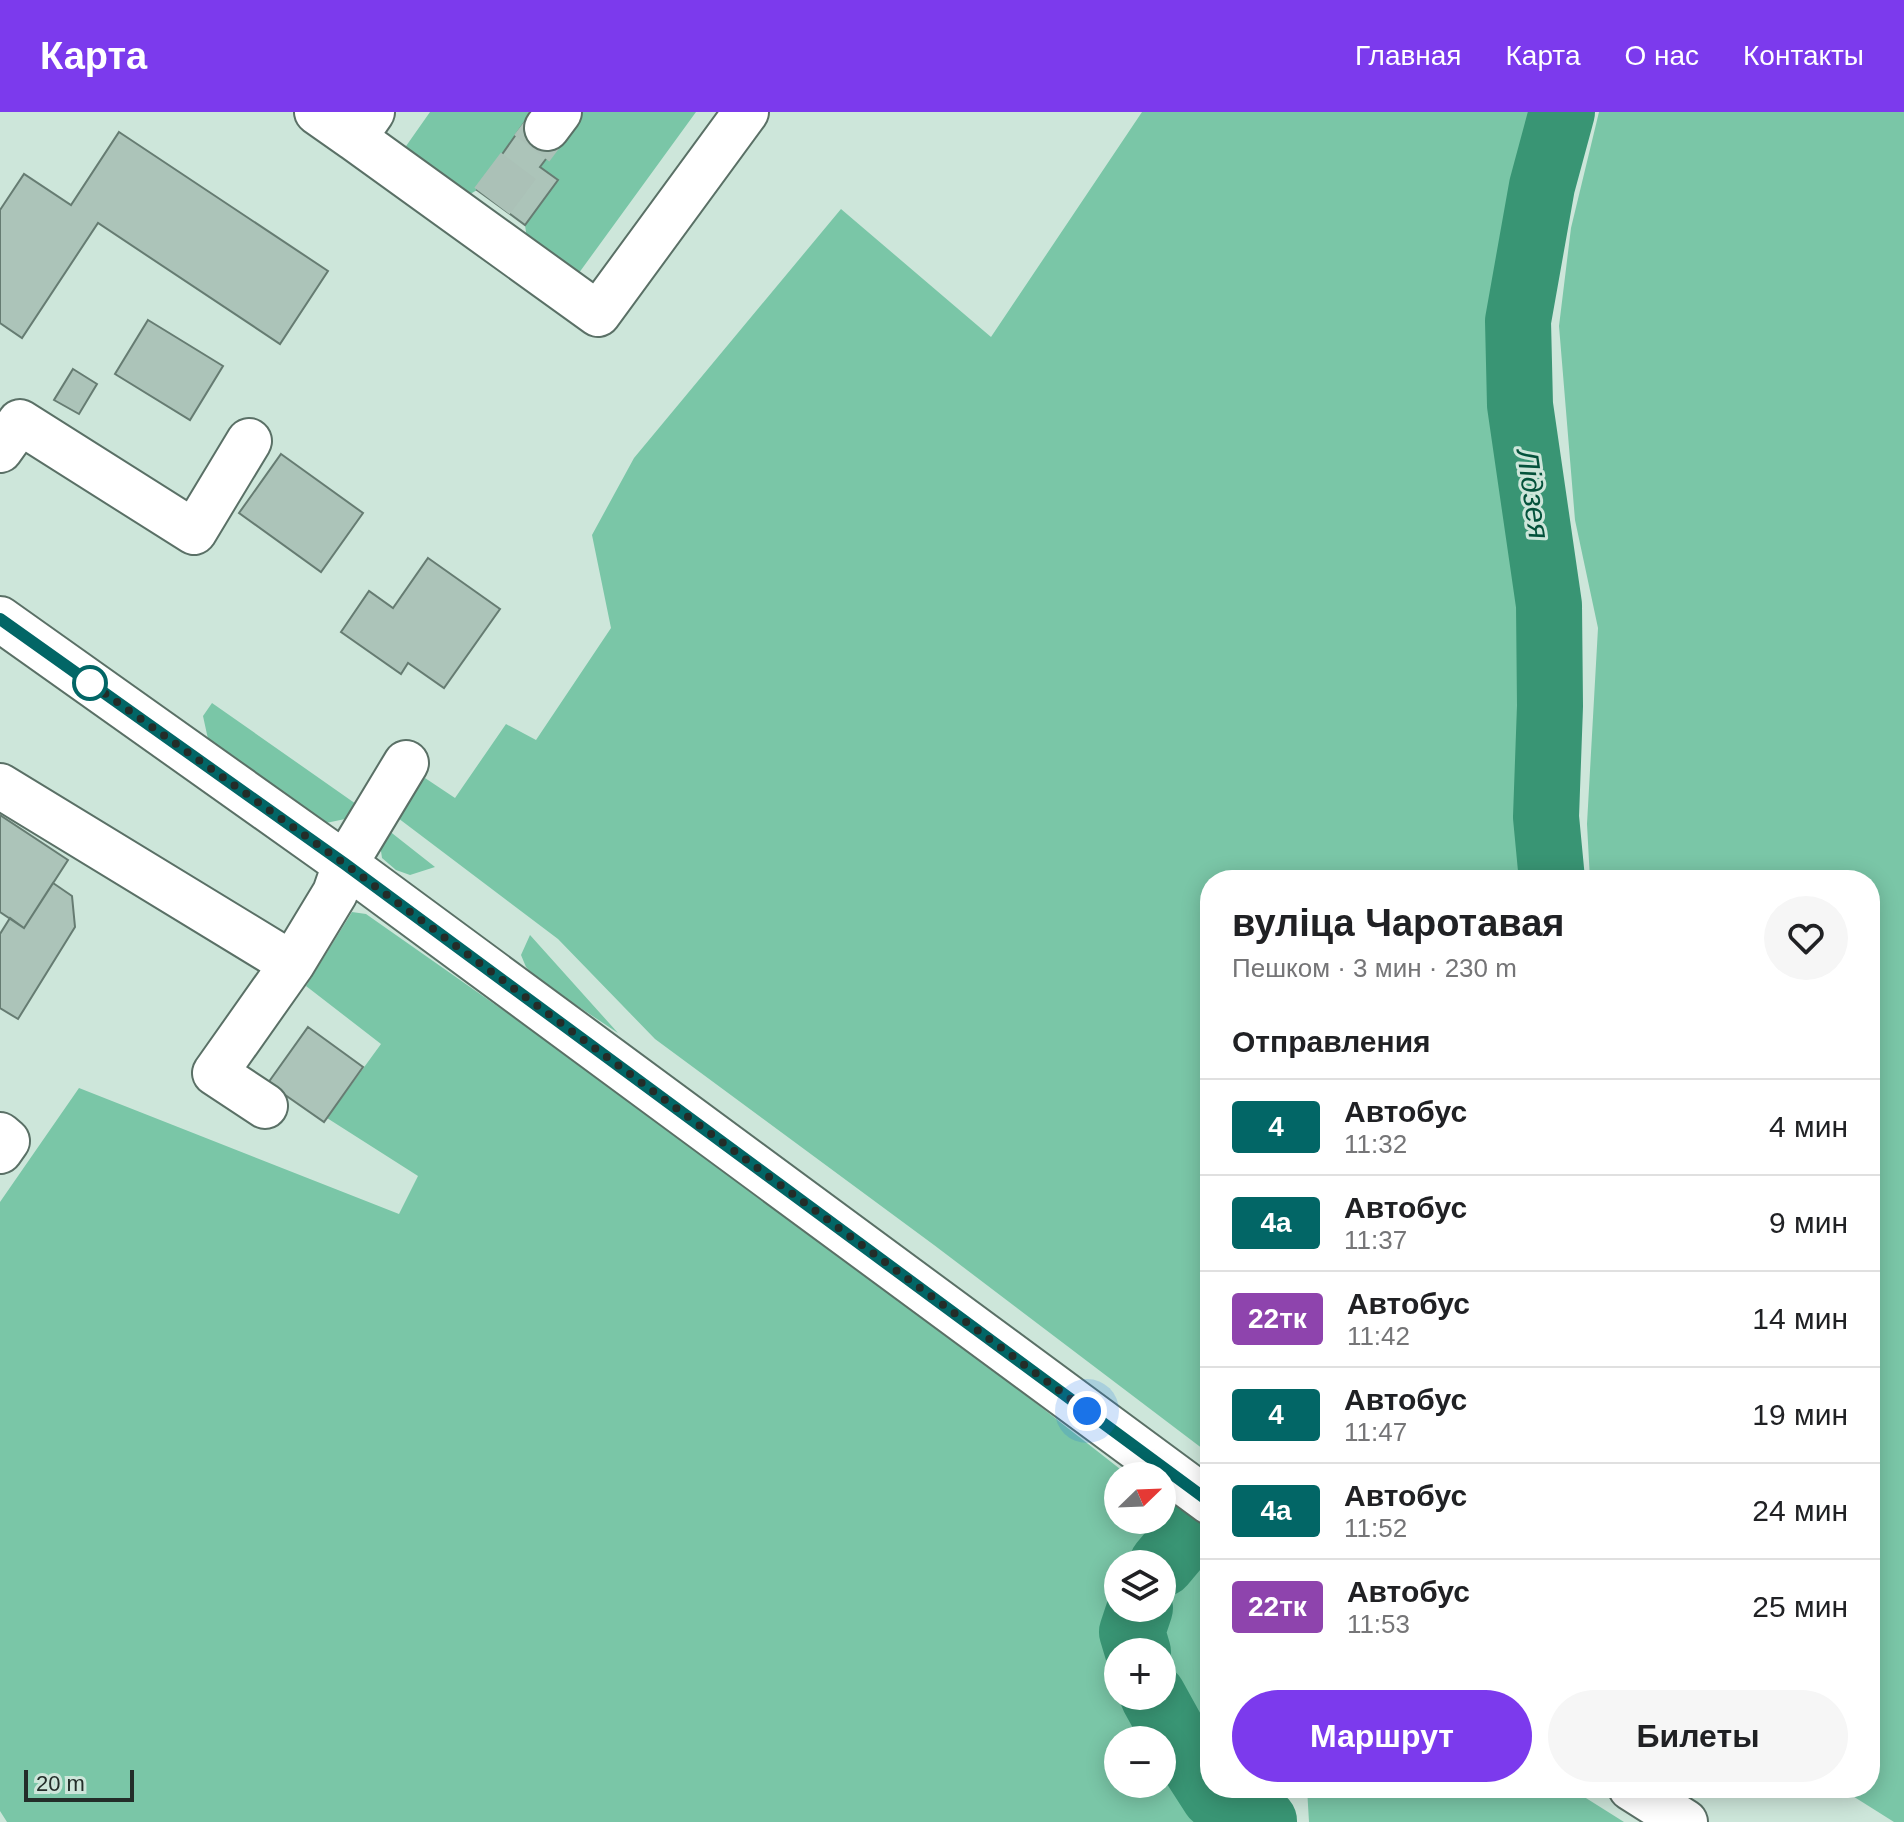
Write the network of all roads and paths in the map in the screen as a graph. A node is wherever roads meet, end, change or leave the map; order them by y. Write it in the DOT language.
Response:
graph roads {
  1 [pos="317,112"];
  2 [pos="746,112"];
  3 [pos="363,125"];
  4 [pos="7,425"];
  5 [pos="249,441"];
  6 [pos="0,619"];
  7 [pos="406,763"];
  8 [pos="0,786"];
  9 [pos="345,864"];
  10 [pos="292,964"];
  11 [pos="265,1106"];
  12 [pos="0,1135"];
  13 [pos="0,1151"];
  14 [pos="1200,1495"];
  15 [pos="1647,1798"];
  16 [pos="1685,1822"];
  1 -- 3 [label="street"];
  2 -- 3 [label="street"];
  4 -- 5 [label="street"];
  6 -- 9 [label="street"];
  7 -- 9 [label="street"];
  8 -- 10 [label="street"];
  9 -- 10 [label="street"];
  9 -- 14 [label="street"];
  10 -- 11 [label="street"];
  12 -- 13 [label="street"];
  15 -- 16 [label="street"];
}
